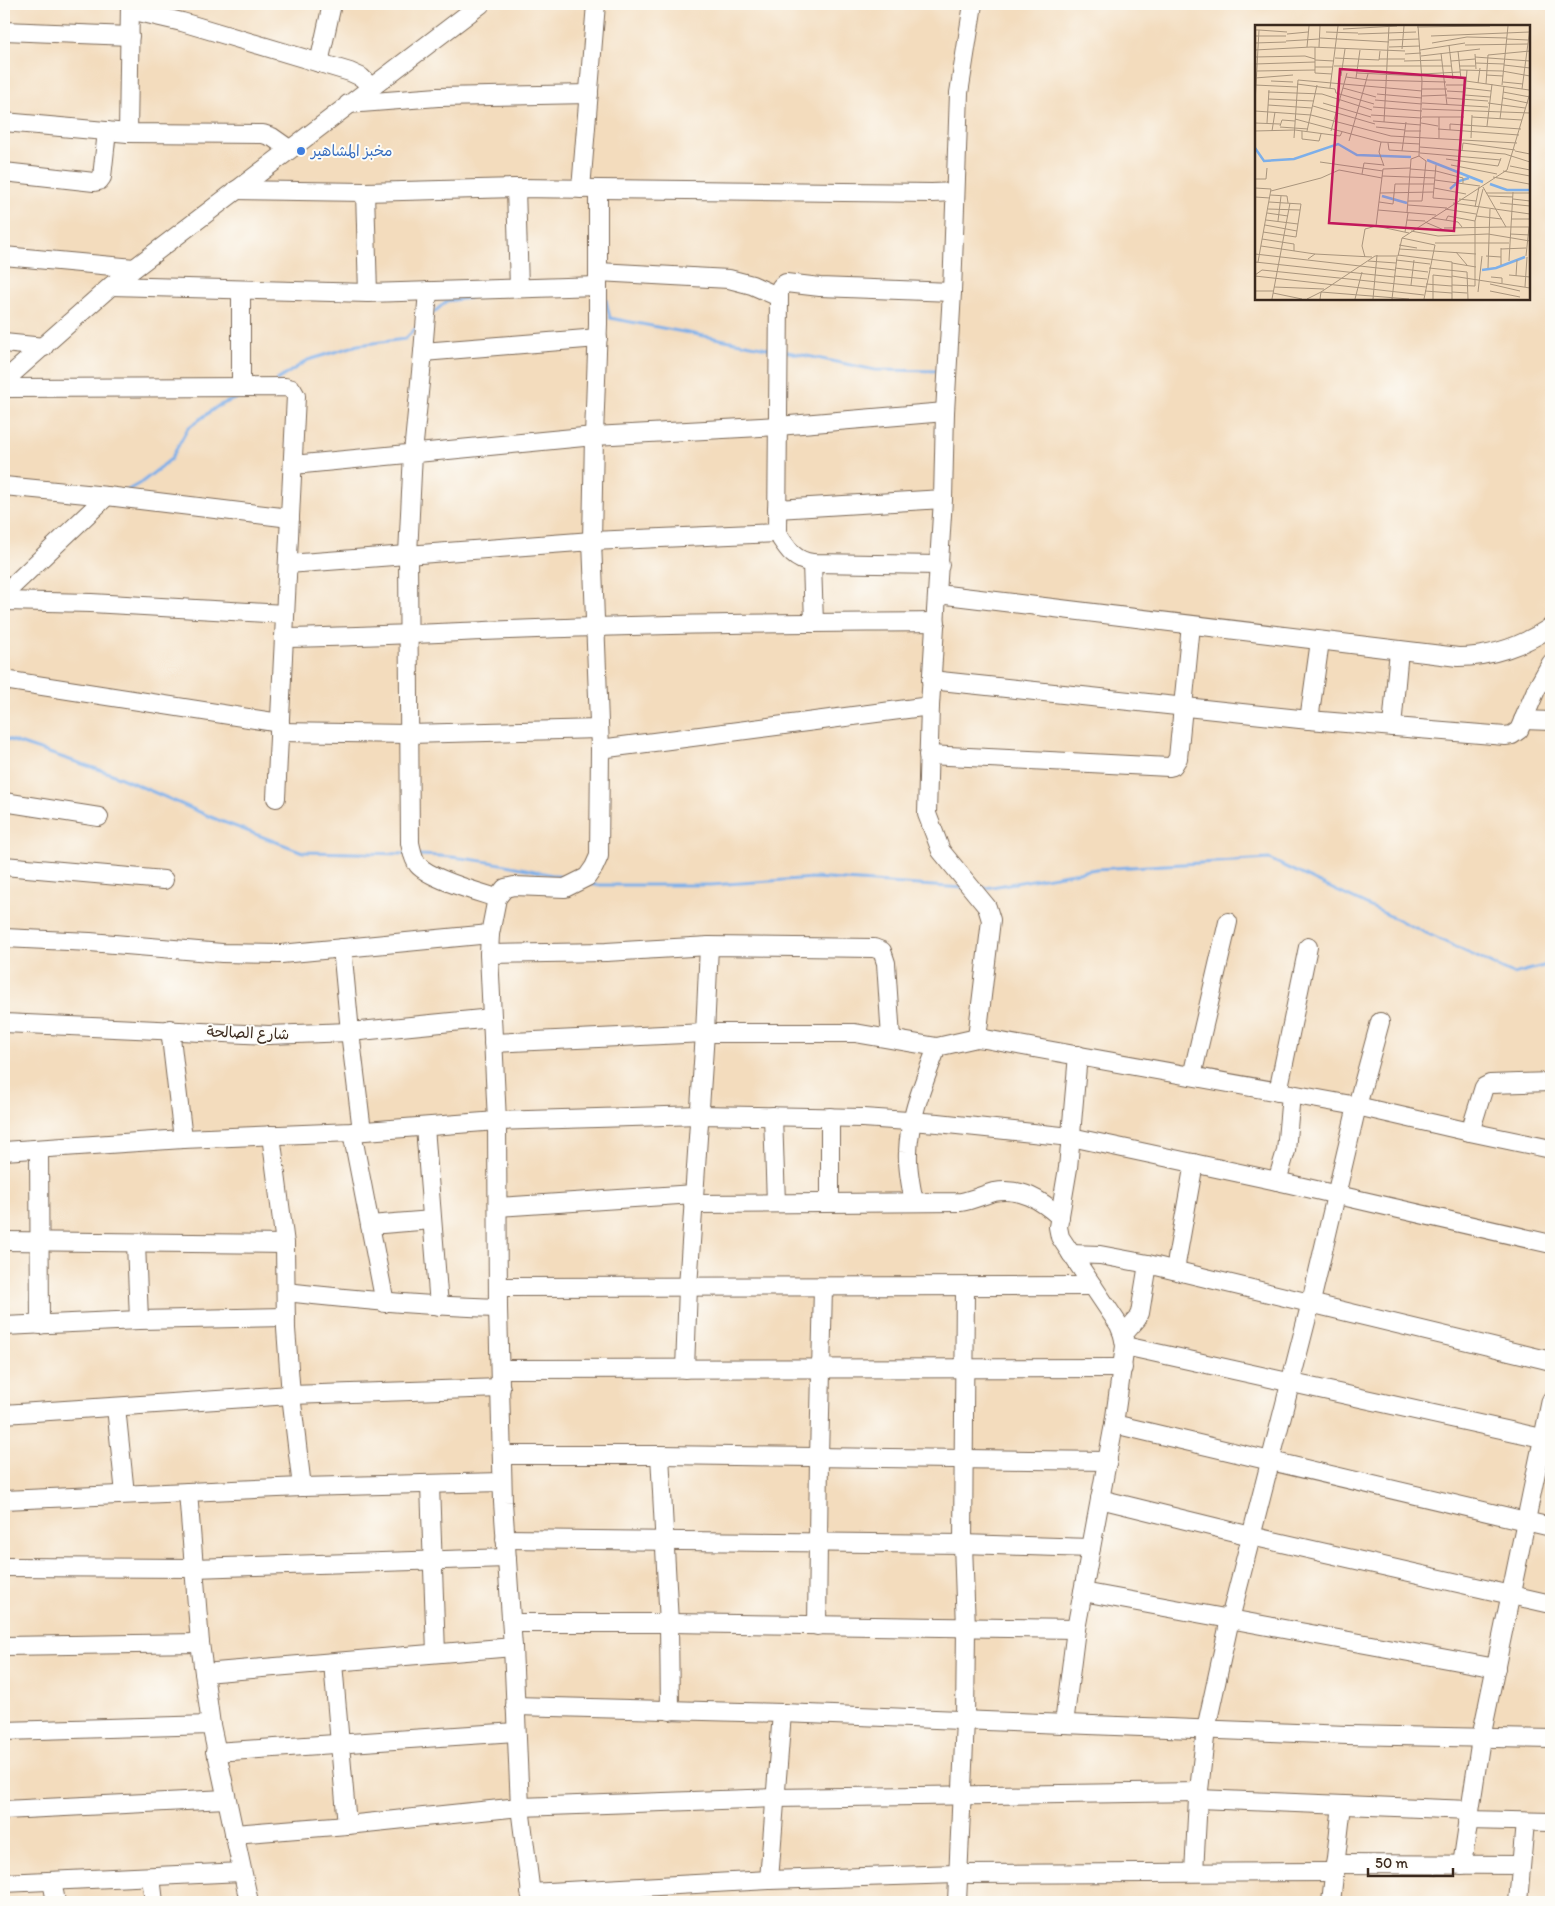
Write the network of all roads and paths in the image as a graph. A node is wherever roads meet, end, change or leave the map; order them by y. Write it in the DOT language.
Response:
graph roads {
  1 [pos="332,4"];
  2 [pos="481,4"];
  3 [pos="596,4"];
  4 [pos="973,4"];
  5 [pos="130,7"];
  6 [pos="4,31"];
  7 [pos="130,36"];
  8 [pos="319,62"];
  9 [pos="371,87"];
  10 [pos="588,94"];
  11 [pos="348,104"];
  12 [pos="4,122"];
  13 [pos="107,131"];
  14 [pos="128,133"];
  15 [pos="289,149"];
  16 [pos="4,172"];
  17 [pos="516,188"];
  18 [pos="590,189"];
  19 [pos="236,190"];
  20 [pos="366,192"];
  21 [pos="954,192"];
  22 [pos="4,256"];
  23 [pos="134,268"];
  24 [pos="598,279"];
  25 [pos="110,286"];
  26 [pos="519,288"];
  27 [pos="241,290"];
  28 [pos="428,291"];
  29 [pos="952,292"];
  30 [pos="368,293"];
  31 [pos="779,297"];
  32 [pos="598,338"];
  33 [pos="4,343"];
  34 [pos="44,347"];
  35 [pos="423,352"];
  36 [pos="4,381"];
  37 [pos="240,387"];
  38 [pos="4,388"];
  39 [pos="945,412"];
  40 [pos="778,426"];
  41 [pos="594,436"];
  42 [pos="413,453"];
  43 [pos="293,465"];
  44 [pos="4,486"];
  45 [pos="107,496"];
  46 [pos="943,499"];
  47 [pos="777,508"];
  48 [pos="290,518"];
  49 [pos="777,533"];
  50 [pos="592,542"];
  51 [pos="408,554"];
  52 [pos="812,563"];
  53 [pos="288,564"];
  54 [pos="940,565"];
  55 [pos="4,594"];
  56 [pos="938,594"];
  57 [pos="4,601"];
  58 [pos="285,614"];
  59 [pos="936,622"];
  60 [pos="814,623"];
  61 [pos="1191,625"];
  62 [pos="595,627"];
  63 [pos="1551,627"];
  64 [pos="408,635"];
  65 [pos="285,638"];
  66 [pos="1320,640"];
  67 [pos="1399,650"];
  68 [pos="1551,663"];
  69 [pos="4,680"];
  70 [pos="931,680"];
  71 [pos="930,706"];
  72 [pos="1182,707"];
  73 [pos="1309,720"];
  74 [pos="1523,720"];
  75 [pos="1551,721"];
  76 [pos="280,727"];
  77 [pos="1392,727"];
  78 [pos="598,728"];
  79 [pos="409,734"];
  80 [pos="600,749"];
  81 [pos="928,755"];
  82 [pos="276,798"];
  83 [pos="4,802"];
  84 [pos="100,817"];
  85 [pos="4,866"];
  86 [pos="164,880"];
  87 [pos="497,898"];
  88 [pos="1228,922"];
  89 [pos="490,934"];
  90 [pos="4,938"];
  91 [pos="709,946"];
  92 [pos="1308,947"];
  93 [pos="342,948"];
  94 [pos="489,954"];
  95 [pos="492,1018"];
  96 [pos="1380,1022"];
  97 [pos="4,1023"];
  98 [pos="170,1029"];
  99 [pos="350,1032"];
  100 [pos="705,1033"];
  101 [pos="891,1038"];
  102 [pos="978,1038"];
  103 [pos="493,1043"];
  104 [pos="937,1047"];
  105 [pos="1078,1055"];
  106 [pos="1192,1076"];
  107 [pos="1551,1082"];
  108 [pos="1284,1093"];
  109 [pos="1356,1106"];
  110 [pos="700,1116"];
  111 [pos="774,1116"];
  112 [pos="830,1117"];
  113 [pos="497,1121"];
  114 [pos="912,1121"];
  115 [pos="425,1127"];
  116 [pos="357,1131"];
  117 [pos="1470,1132"];
  118 [pos="271,1135"];
  119 [pos="1071,1137"];
  120 [pos="183,1139"];
  121 [pos="39,1149"];
  122 [pos="1551,1149"];
  123 [pos="4,1151"];
  124 [pos="1194,1163"];
  125 [pos="1277,1181"];
  126 [pos="1336,1194"];
  127 [pos="694,1199"];
  128 [pos="830,1202"];
  129 [pos="914,1202"];
  130 [pos="776,1203"];
  131 [pos="498,1207"];
  132 [pos="1060,1217"];
  133 [pos="432,1220"];
  134 [pos="370,1225"];
  135 [pos="4,1241"];
  136 [pos="39,1241"];
  137 [pos="136,1243"];
  138 [pos="285,1244"];
  139 [pos="1551,1244"];
  140 [pos="1071,1254"];
  141 [pos="1148,1264"];
  142 [pos="1176,1270"];
  143 [pos="1093,1286"];
  144 [pos="499,1287"];
  145 [pos="688,1287"];
  146 [pos="823,1287"];
  147 [pos="965,1288"];
  148 [pos="286,1292"];
  149 [pos="385,1302"];
  150 [pos="1311,1302"];
  151 [pos="439,1306"];
  152 [pos="498,1308"];
  153 [pos="286,1317"];
  154 [pos="139,1320"];
  155 [pos="40,1325"];
  156 [pos="4,1326"];
  157 [pos="1124,1340"];
  158 [pos="1551,1361"];
  159 [pos="822,1368"];
  160 [pos="1123,1368"];
  161 [pos="500,1369"];
  162 [pos="685,1369"];
  163 [pos="965,1369"];
  164 [pos="1292,1382"];
  165 [pos="501,1388"];
  166 [pos="291,1395"];
  167 [pos="1551,1400"];
  168 [pos="116,1407"];
  169 [pos="4,1414"];
  170 [pos="1114,1424"];
  171 [pos="1547,1439"];
  172 [pos="660,1454"];
  173 [pos="502,1455"];
  174 [pos="819,1457"];
  175 [pos="963,1458"];
  176 [pos="1271,1460"];
  177 [pos="1108,1461"];
  178 [pos="502,1482"];
  179 [pos="430,1485"];
  180 [pos="302,1487"];
  181 [pos="188,1492"];
  182 [pos="125,1494"];
  183 [pos="1100,1499"];
  184 [pos="4,1500"];
  185 [pos="1526,1521"];
  186 [pos="1551,1527"];
  187 [pos="1251,1536"];
  188 [pos="506,1539"];
  189 [pos="665,1541"];
  190 [pos="818,1544"];
  191 [pos="963,1544"];
  192 [pos="1091,1548"];
  193 [pos="507,1558"];
  194 [pos="432,1560"];
  195 [pos="4,1567"];
  196 [pos="194,1568"];
  197 [pos="1083,1592"];
  198 [pos="1510,1595"];
  199 [pos="1551,1604"];
  200 [pos="1230,1619"];
  201 [pos="512,1623"];
  202 [pos="669,1624"];
  203 [pos="818,1626"];
  204 [pos="966,1628"];
  205 [pos="1076,1629"];
  206 [pos="200,1643"];
  207 [pos="4,1646"];
  208 [pos="513,1647"];
  209 [pos="436,1653"];
  210 [pos="333,1663"];
  211 [pos="1496,1668"];
  212 [pos="204,1673"];
  213 [pos="515,1706"];
  214 [pos="670,1711"];
  215 [pos="782,1713"];
  216 [pos="965,1720"];
  217 [pos="1064,1724"];
  218 [pos="211,1725"];
  219 [pos="1206,1729"];
  220 [pos="4,1731"];
  221 [pos="516,1732"];
  222 [pos="1481,1738"];
  223 [pos="1551,1739"];
  224 [pos="341,1744"];
  225 [pos="215,1752"];
  226 [pos="962,1794"];
  227 [pos="1198,1796"];
  228 [pos="774,1798"];
  229 [pos="226,1799"];
  230 [pos="1342,1805"];
  231 [pos="520,1807"];
  232 [pos="4,1810"];
  233 [pos="1469,1815"];
  234 [pos="1525,1822"];
  235 [pos="1551,1822"];
  236 [pos="347,1825"];
  237 [pos="234,1834"];
  238 [pos="1462,1865"];
  239 [pos="1521,1865"];
  240 [pos="1334,1868"];
  241 [pos="242,1872"];
  242 [pos="1194,1872"];
  243 [pos="957,1874"];
  244 [pos="151,1877"];
  245 [pos="769,1880"];
  246 [pos="52,1881"];
  247 [pos="4,1883"];
  248 [pos="531,1898"];
  249 [pos="56,1902"];
  250 [pos="154,1902"];
  251 [pos="249,1902"];
  252 [pos="957,1902"];
  253 [pos="1331,1902"];
  254 [pos="1518,1902"];
  1 -- 8 [label="street"];
  2 -- 9 [label="street"];
  3 -- 10 [label="street"];
  4 -- 21 [label="street"];
  5 -- 7 [label="street"];
  5 -- 8 [label="street"];
  6 -- 7 [label="street"];
  7 -- 14 [label="street"];
  8 -- 9 [label="street"];
  9 -- 11 [label="street"];
  10 -- 11 [label="street"];
  10 -- 18 [label="street"];
  11 -- 15 [label="street"];
  12 -- 13 [label="street"];
  13 -- 14 [label="street"];
  13 -- 16 [label="street"];
  14 -- 15 [label="street"];
  15 -- 19 [label="street"];
  17 -- 18 [label="street"];
  17 -- 20 [label="street"];
  17 -- 26 [label="street"];
  18 -- 21 [label="street"];
  18 -- 24 [label="street"];
  19 -- 20 [label="street"];
  19 -- 23 [label="street"];
  20 -- 30 [label="street"];
  21 -- 29 [label="street"];
  22 -- 23 [label="street"];
  23 -- 25 [label="street"];
  24 -- 26 [label="street"];
  24 -- 31 [label="street"];
  24 -- 32 [label="street"];
  25 -- 27 [label="street"];
  25 -- 34 [label="street"];
  26 -- 28 [label="street"];
  27 -- 30 [label="street"];
  27 -- 37 [label="street"];
  28 -- 30 [label="street"];
  28 -- 35 [label="street"];
  29 -- 31 [label="street"];
  29 -- 39 [label="street"];
  31 -- 40 [label="street"];
  32 -- 35 [label="street"];
  32 -- 41 [label="street"];
  33 -- 34 [label="street"];
  34 -- 36 [label="street"];
  35 -- 42 [label="street"];
  37 -- 38 [label="street"];
  37 -- 43 [label="street"];
  39 -- 40 [label="street"];
  39 -- 46 [label="street"];
  40 -- 41 [label="street"];
  40 -- 47 [label="street"];
  41 -- 42 [label="street"];
  41 -- 50 [label="street"];
  42 -- 43 [label="street"];
  42 -- 51 [label="street"];
  43 -- 48 [label="street"];
  44 -- 45 [label="street"];
  45 -- 48 [label="street"];
  45 -- 55 [label="street"];
  46 -- 47 [label="street"];
  46 -- 54 [label="street"];
  47 -- 49 [label="street"];
  48 -- 53 [label="street"];
  49 -- 50 [label="street"];
  49 -- 52 [label="street"];
  50 -- 51 [label="street"];
  50 -- 62 [label="street"];
  51 -- 53 [label="street"];
  51 -- 64 [label="street"];
  52 -- 54 [label="street"];
  52 -- 60 [label="street"];
  53 -- 58 [label="street"];
  54 -- 56 [label="street"];
  56 -- 59 [label="street"];
  56 -- 61 [label="street"];
  57 -- 58 [label="street"];
  58 -- 65 [label="street"];
  59 -- 60 [label="street"];
  59 -- 70 [label="street"];
  60 -- 62 [label="street"];
  61 -- 66 [label="street"];
  61 -- 72 [label="street"];
  62 -- 64 [label="street"];
  62 -- 78 [label="street"];
  63 -- 67 [label="street"];
  64 -- 65 [label="street"];
  64 -- 79 [label="street"];
  65 -- 76 [label="street"];
  66 -- 67 [label="street"];
  66 -- 73 [label="street"];
  67 -- 77 [label="street"];
  68 -- 74 [label="street"];
  69 -- 76 [label="street"];
  70 -- 71 [label="street"];
  70 -- 72 [label="street"];
  71 -- 80 [label="street"];
  71 -- 81 [label="street"];
  72 -- 73 [label="street"];
  72 -- 81 [label="street"];
  73 -- 77 [label="street"];
  74 -- 75 [label="street"];
  74 -- 77 [label="street"];
  76 -- 79 [label="street"];
  76 -- 82 [label="street"];
  78 -- 79 [label="street"];
  78 -- 80 [label="street"];
  79 -- 87 [label="street"];
  80 -- 87 [label="street"];
  81 -- 102 [label="street"];
  83 -- 84 [label="street"];
  85 -- 86 [label="street"];
  87 -- 89 [label="street"];
  88 -- 106 [label="street"];
  89 -- 93 [label="street"];
  89 -- 94 [label="street"];
  90 -- 93 [label="street"];
  91 -- 94 [label="street"];
  91 -- 100 [label="street"];
  91 -- 101 [label="street"];
  92 -- 108 [label="street"];
  93 -- 99 [label="street"];
  94 -- 95 [label="street"];
  95 -- 99 [label="street, شارع الصالحة"];
  95 -- 103 [label="street"];
  96 -- 109 [label="street"];
  97 -- 98 [label="street, شارع الصالحة"];
  98 -- 99 [label="street, شارع الصالحة"];
  98 -- 120 [label="street"];
  99 -- 116 [label="street"];
  100 -- 101 [label="street"];
  100 -- 103 [label="street"];
  100 -- 110 [label="street"];
  101 -- 104 [label="street"];
  102 -- 104 [label="street"];
  102 -- 105 [label="street"];
  103 -- 113 [label="street"];
  104 -- 114 [label="street"];
  105 -- 106 [label="street"];
  105 -- 119 [label="street"];
  106 -- 108 [label="street"];
  107 -- 117 [label="street"];
  108 -- 109 [label="street"];
  108 -- 125 [label="street"];
  109 -- 117 [label="street"];
  109 -- 126 [label="street"];
  110 -- 111 [label="street"];
  110 -- 113 [label="street"];
  110 -- 127 [label="street"];
  111 -- 112 [label="street"];
  111 -- 130 [label="street"];
  112 -- 114 [label="street"];
  112 -- 128 [label="street"];
  113 -- 115 [label="street"];
  113 -- 131 [label="street"];
  114 -- 119 [label="street"];
  114 -- 129 [label="street"];
  115 -- 116 [label="street"];
  115 -- 133 [label="street"];
  116 -- 118 [label="street"];
  116 -- 134 [label="street"];
  117 -- 122 [label="street"];
  118 -- 120 [label="street"];
  118 -- 138 [label="street"];
  119 -- 124 [label="street"];
  119 -- 132 [label="street"];
  120 -- 121 [label="street"];
  121 -- 123 [label="street"];
  121 -- 136 [label="street"];
  124 -- 125 [label="street"];
  124 -- 142 [label="street"];
  125 -- 126 [label="street"];
  126 -- 139 [label="street"];
  126 -- 150 [label="street"];
  127 -- 130 [label="street"];
  127 -- 131 [label="street"];
  127 -- 145 [label="street"];
  128 -- 129 [label="street"];
  128 -- 130 [label="street"];
  129 -- 132 [label="street"];
  131 -- 144 [label="street"];
  132 -- 140 [label="street"];
  133 -- 134 [label="street"];
  133 -- 151 [label="street"];
  134 -- 149 [label="street"];
  135 -- 136 [label="street"];
  136 -- 137 [label="street"];
  136 -- 155 [label="street"];
  137 -- 138 [label="street"];
  137 -- 154 [label="street"];
  138 -- 148 [label="street"];
  140 -- 141 [label="street"];
  140 -- 143 [label="street"];
  141 -- 142 [label="street"];
  141 -- 157 [label="street"];
  142 -- 150 [label="street"];
  143 -- 147 [label="street"];
  143 -- 157 [label="street"];
  144 -- 145 [label="street"];
  144 -- 152 [label="street"];
  145 -- 146 [label="street"];
  145 -- 162 [label="street"];
  146 -- 147 [label="street"];
  146 -- 159 [label="street"];
  147 -- 163 [label="street"];
  148 -- 149 [label="street"];
  148 -- 153 [label="street"];
  149 -- 151 [label="street"];
  150 -- 158 [label="street"];
  150 -- 164 [label="street"];
  151 -- 152 [label="street"];
  152 -- 161 [label="street"];
  153 -- 154 [label="street"];
  153 -- 166 [label="street"];
  154 -- 155 [label="street"];
  155 -- 156 [label="street"];
  157 -- 160 [label="street"];
  157 -- 164 [label="street"];
  159 -- 162 [label="street"];
  159 -- 163 [label="street"];
  159 -- 174 [label="street"];
  160 -- 163 [label="street"];
  160 -- 170 [label="street"];
  161 -- 162 [label="street"];
  161 -- 165 [label="street"];
  163 -- 175 [label="street"];
  164 -- 171 [label="street"];
  164 -- 176 [label="street"];
  165 -- 166 [label="street"];
  165 -- 173 [label="street"];
  166 -- 168 [label="street"];
  166 -- 180 [label="street"];
  167 -- 171 [label="street"];
  168 -- 169 [label="street"];
  168 -- 182 [label="street"];
  170 -- 176 [label="street"];
  170 -- 177 [label="street"];
  171 -- 185 [label="street"];
  172 -- 173 [label="street"];
  172 -- 174 [label="street"];
  172 -- 189 [label="street"];
  173 -- 178 [label="street"];
  174 -- 175 [label="street"];
  174 -- 190 [label="street"];
  175 -- 177 [label="street"];
  175 -- 191 [label="street"];
  176 -- 185 [label="street"];
  176 -- 187 [label="street"];
  177 -- 183 [label="street"];
  178 -- 179 [label="street"];
  178 -- 188 [label="street"];
  179 -- 180 [label="street"];
  179 -- 194 [label="street"];
  180 -- 181 [label="street"];
  181 -- 182 [label="street"];
  181 -- 196 [label="street"];
  182 -- 184 [label="street"];
  183 -- 187 [label="street"];
  183 -- 192 [label="street"];
  185 -- 186 [label="street"];
  185 -- 198 [label="street"];
  187 -- 198 [label="street"];
  187 -- 200 [label="street"];
  188 -- 189 [label="street"];
  188 -- 193 [label="street"];
  189 -- 190 [label="street"];
  189 -- 202 [label="street"];
  190 -- 191 [label="street"];
  190 -- 203 [label="street"];
  191 -- 192 [label="street"];
  191 -- 204 [label="street"];
  192 -- 197 [label="street"];
  193 -- 194 [label="street"];
  193 -- 201 [label="street"];
  194 -- 196 [label="street"];
  194 -- 209 [label="street"];
  195 -- 196 [label="street"];
  196 -- 206 [label="street"];
  197 -- 200 [label="street"];
  197 -- 205 [label="street"];
  198 -- 199 [label="street"];
  198 -- 211 [label="street"];
  200 -- 211 [label="street"];
  200 -- 219 [label="street"];
  201 -- 202 [label="street"];
  201 -- 208 [label="street"];
  202 -- 203 [label="street"];
  202 -- 214 [label="street"];
  203 -- 204 [label="street"];
  204 -- 205 [label="street"];
  204 -- 216 [label="street"];
  205 -- 217 [label="street"];
  206 -- 207 [label="street"];
  206 -- 212 [label="street"];
  208 -- 209 [label="street"];
  208 -- 213 [label="street"];
  209 -- 210 [label="street"];
  210 -- 212 [label="street"];
  210 -- 224 [label="street"];
  211 -- 222 [label="street"];
  212 -- 218 [label="street"];
  213 -- 214 [label="street"];
  213 -- 221 [label="street"];
  214 -- 215 [label="street"];
  215 -- 216 [label="street"];
  215 -- 228 [label="street"];
  216 -- 217 [label="street"];
  216 -- 226 [label="street"];
  217 -- 219 [label="street"];
  218 -- 220 [label="street"];
  218 -- 225 [label="street"];
  219 -- 222 [label="street"];
  219 -- 227 [label="street"];
  221 -- 224 [label="street"];
  221 -- 231 [label="street"];
  222 -- 223 [label="street"];
  222 -- 233 [label="street"];
  224 -- 225 [label="street"];
  224 -- 236 [label="street"];
  225 -- 229 [label="street"];
  226 -- 227 [label="street"];
  226 -- 228 [label="street"];
  226 -- 243 [label="street"];
  227 -- 230 [label="street"];
  227 -- 242 [label="street"];
  228 -- 231 [label="street"];
  228 -- 245 [label="street"];
  229 -- 232 [label="street"];
  229 -- 237 [label="street"];
  230 -- 233 [label="street"];
  230 -- 240 [label="street"];
  231 -- 236 [label="street"];
  231 -- 248 [label="street"];
  233 -- 234 [label="street"];
  233 -- 238 [label="street"];
  234 -- 235 [label="street"];
  234 -- 239 [label="street"];
  236 -- 237 [label="street"];
  237 -- 241 [label="street"];
  238 -- 239 [label="street"];
  238 -- 240 [label="street"];
  239 -- 254 [label="street"];
  240 -- 242 [label="street"];
  240 -- 253 [label="street"];
  241 -- 244 [label="street"];
  241 -- 251 [label="street"];
  242 -- 243 [label="street"];
  243 -- 245 [label="street"];
  243 -- 252 [label="street"];
  244 -- 246 [label="street"];
  244 -- 250 [label="street"];
  245 -- 248 [label="street"];
  246 -- 247 [label="street"];
  246 -- 249 [label="street"];
}
